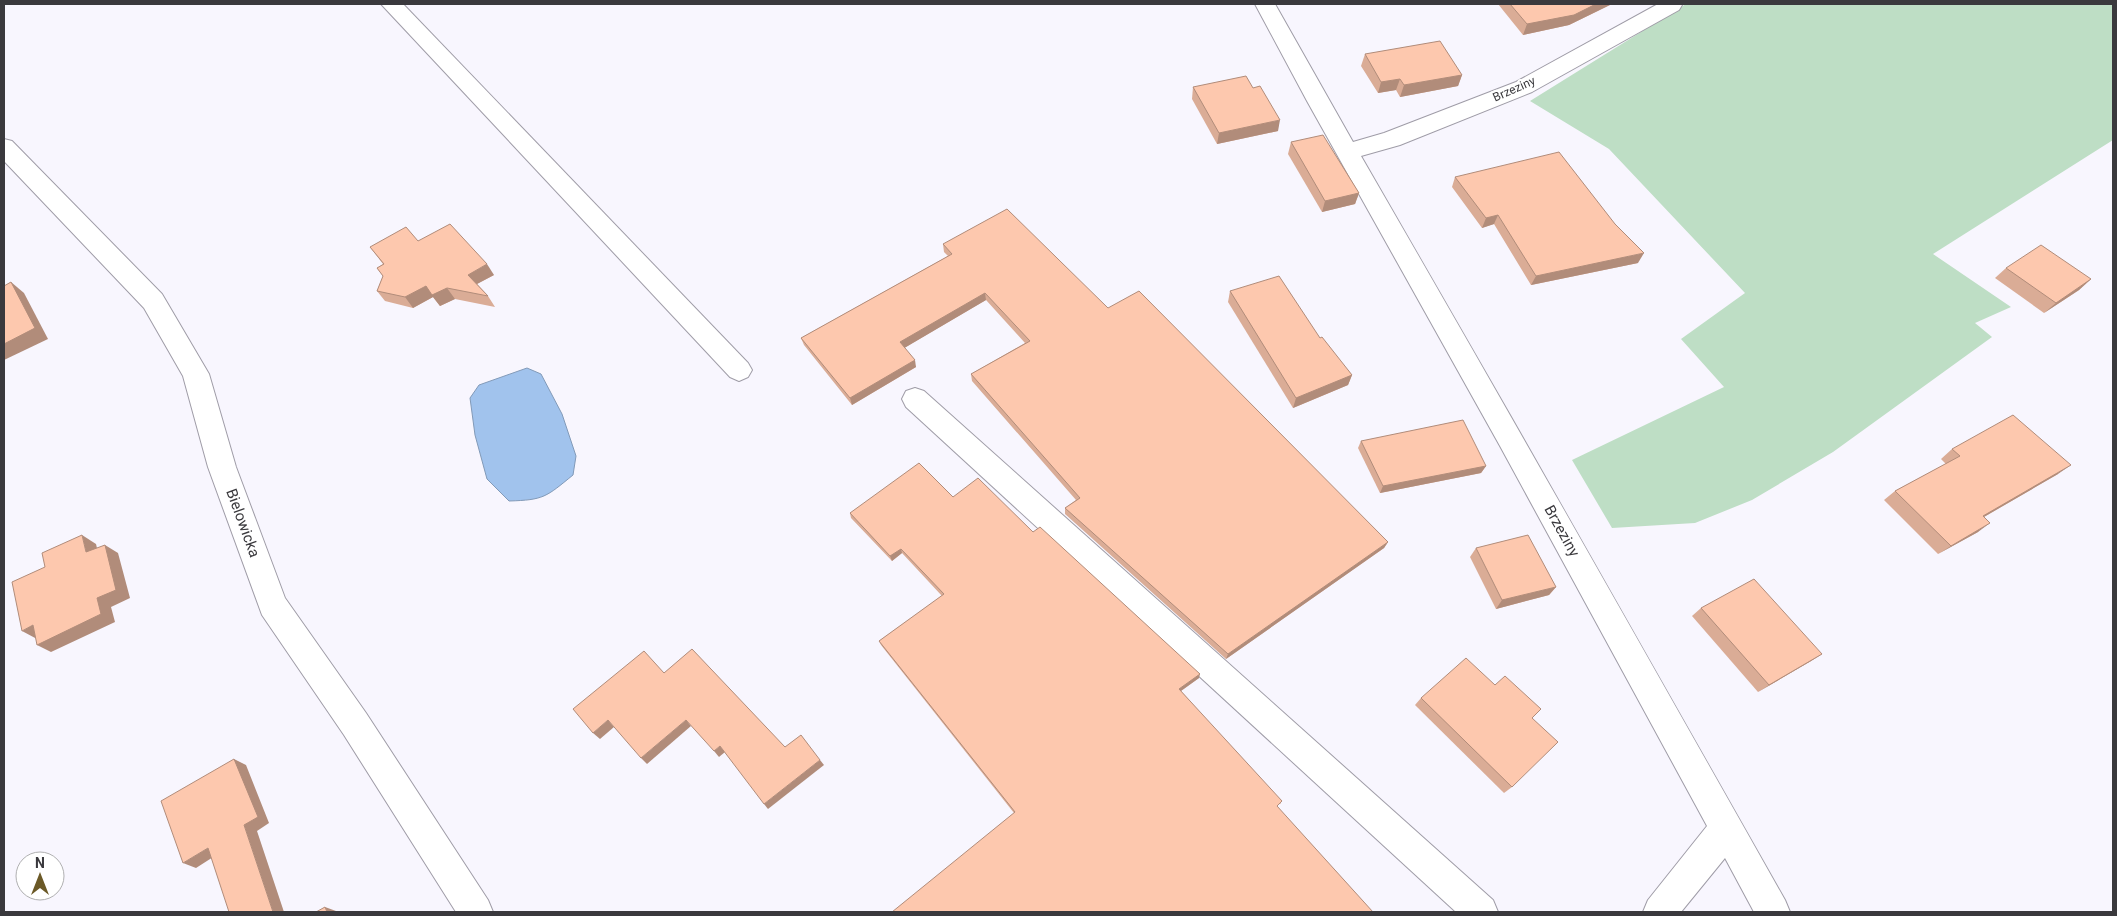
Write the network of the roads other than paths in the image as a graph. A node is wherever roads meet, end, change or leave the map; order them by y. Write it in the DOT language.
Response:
graph roads {
  1 [pos="391,4"];
  2 [pos="1265,4"];
  3 [pos="1672,4"];
  4 [pos="4,147"];
  5 [pos="1347,152"];
  6 [pos="739,370"];
  7 [pos="915,399"];
  8 [pos="1727,828"];
  9 [pos="476,912"];
  10 [pos="1480,912"];
  11 [pos="1660,912"];
  12 [pos="1773,912"];
  1 -- 6 [label="street"];
  2 -- 5 [label="street, Brzeziny"];
  3 -- 5 [label="street, Brzeziny"];
  4 -- 9 [label="street, Bielowicka"];
  5 -- 8 [label="street, Brzeziny"];
  7 -- 10 [label="street"];
  8 -- 11 [label="street"];
  8 -- 12 [label="street, Brzeziny"];
}
